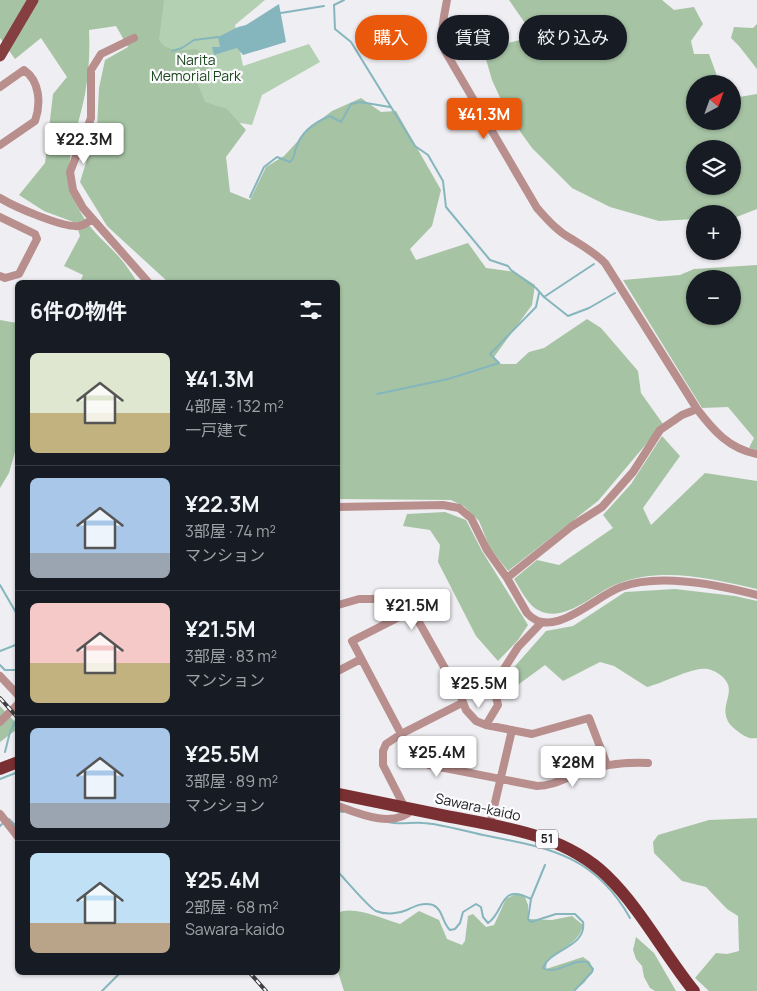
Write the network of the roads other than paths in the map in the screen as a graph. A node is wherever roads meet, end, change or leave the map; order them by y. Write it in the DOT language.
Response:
graph roads {
  1 [pos="33,0"];
  2 [pos="447,0"];
  3 [pos="134,38"];
  4 [pos="0,56"];
  5 [pos="0,87"];
  6 [pos="0,145"];
  7 [pos="0,198"];
  8 [pos="0,217"];
  9 [pos="92,218"];
  10 [pos="0,276"];
  11 [pos="146,280"];
  12 [pos="696,409"];
  13 [pos="757,454"];
  14 [pos="340,507"];
  15 [pos="508,578"];
  16 [pos="757,595"];
  17 [pos="340,605"];
  18 [pos="413,610"];
  19 [pos="541,623"];
  20 [pos="361,659"];
  21 [pos="340,669"];
  22 [pos="0,676"];
  23 [pos="15,692"];
  24 [pos="462,703"];
  25 [pos="15,707"];
  26 [pos="0,722"];
  27 [pos="486,725"];
  28 [pos="512,730"];
  29 [pos="401,734"];
  30 [pos="15,763"];
  31 [pos="648,763"];
  32 [pos="606,766"];
  33 [pos="0,769"];
  34 [pos="502,780"];
  35 [pos="340,794"];
  36 [pos="340,807"];
  37 [pos="409,808"];
  38 [pos="0,814"];
  39 [pos="490,824"];
  40 [pos="15,833"];
  41 [pos="694,991"];
  1 -- 4 [label="main road"];
  2 -- 12 [label="street"];
  3 -- 9 [label="street"];
  5 -- 6 [label="street"];
  7 -- 9 [label="street"];
  8 -- 10 [label="street"];
  9 -- 11 [label="street"];
  12 -- 13 [label="street"];
  12 -- 15 [label="street"];
  14 -- 15 [label="street"];
  15 -- 19 [label="street"];
  16 -- 19 [label="street"];
  17 -- 18 [label="street"];
  18 -- 20 [label="street"];
  18 -- 24 [label="street"];
  19 -- 27 [label="street"];
  20 -- 21 [label="street"];
  20 -- 29 [label="street"];
  22 -- 23 [label="street"];
  24 -- 27 [label="street"];
  24 -- 29 [label="street"];
  25 -- 26 [label="street"];
  27 -- 28 [label="street"];
  28 -- 32 [label="street"];
  28 -- 34 [label="street"];
  29 -- 34 [label="street"];
  29 -- 37 [label="street"];
  30 -- 33 [label="highway"];
  31 -- 32 [label="street"];
  32 -- 34 [label="street"];
  34 -- 39 [label="street"];
  35 -- 37 [label="highway, Sawara-kaido / 51"];
  36 -- 37 [label="street"];
  37 -- 39 [label="highway, Sawara-kaido / 51"];
  38 -- 40 [label="street"];
  39 -- 41 [label="highway, Sawara-kaido / 51"];
}
